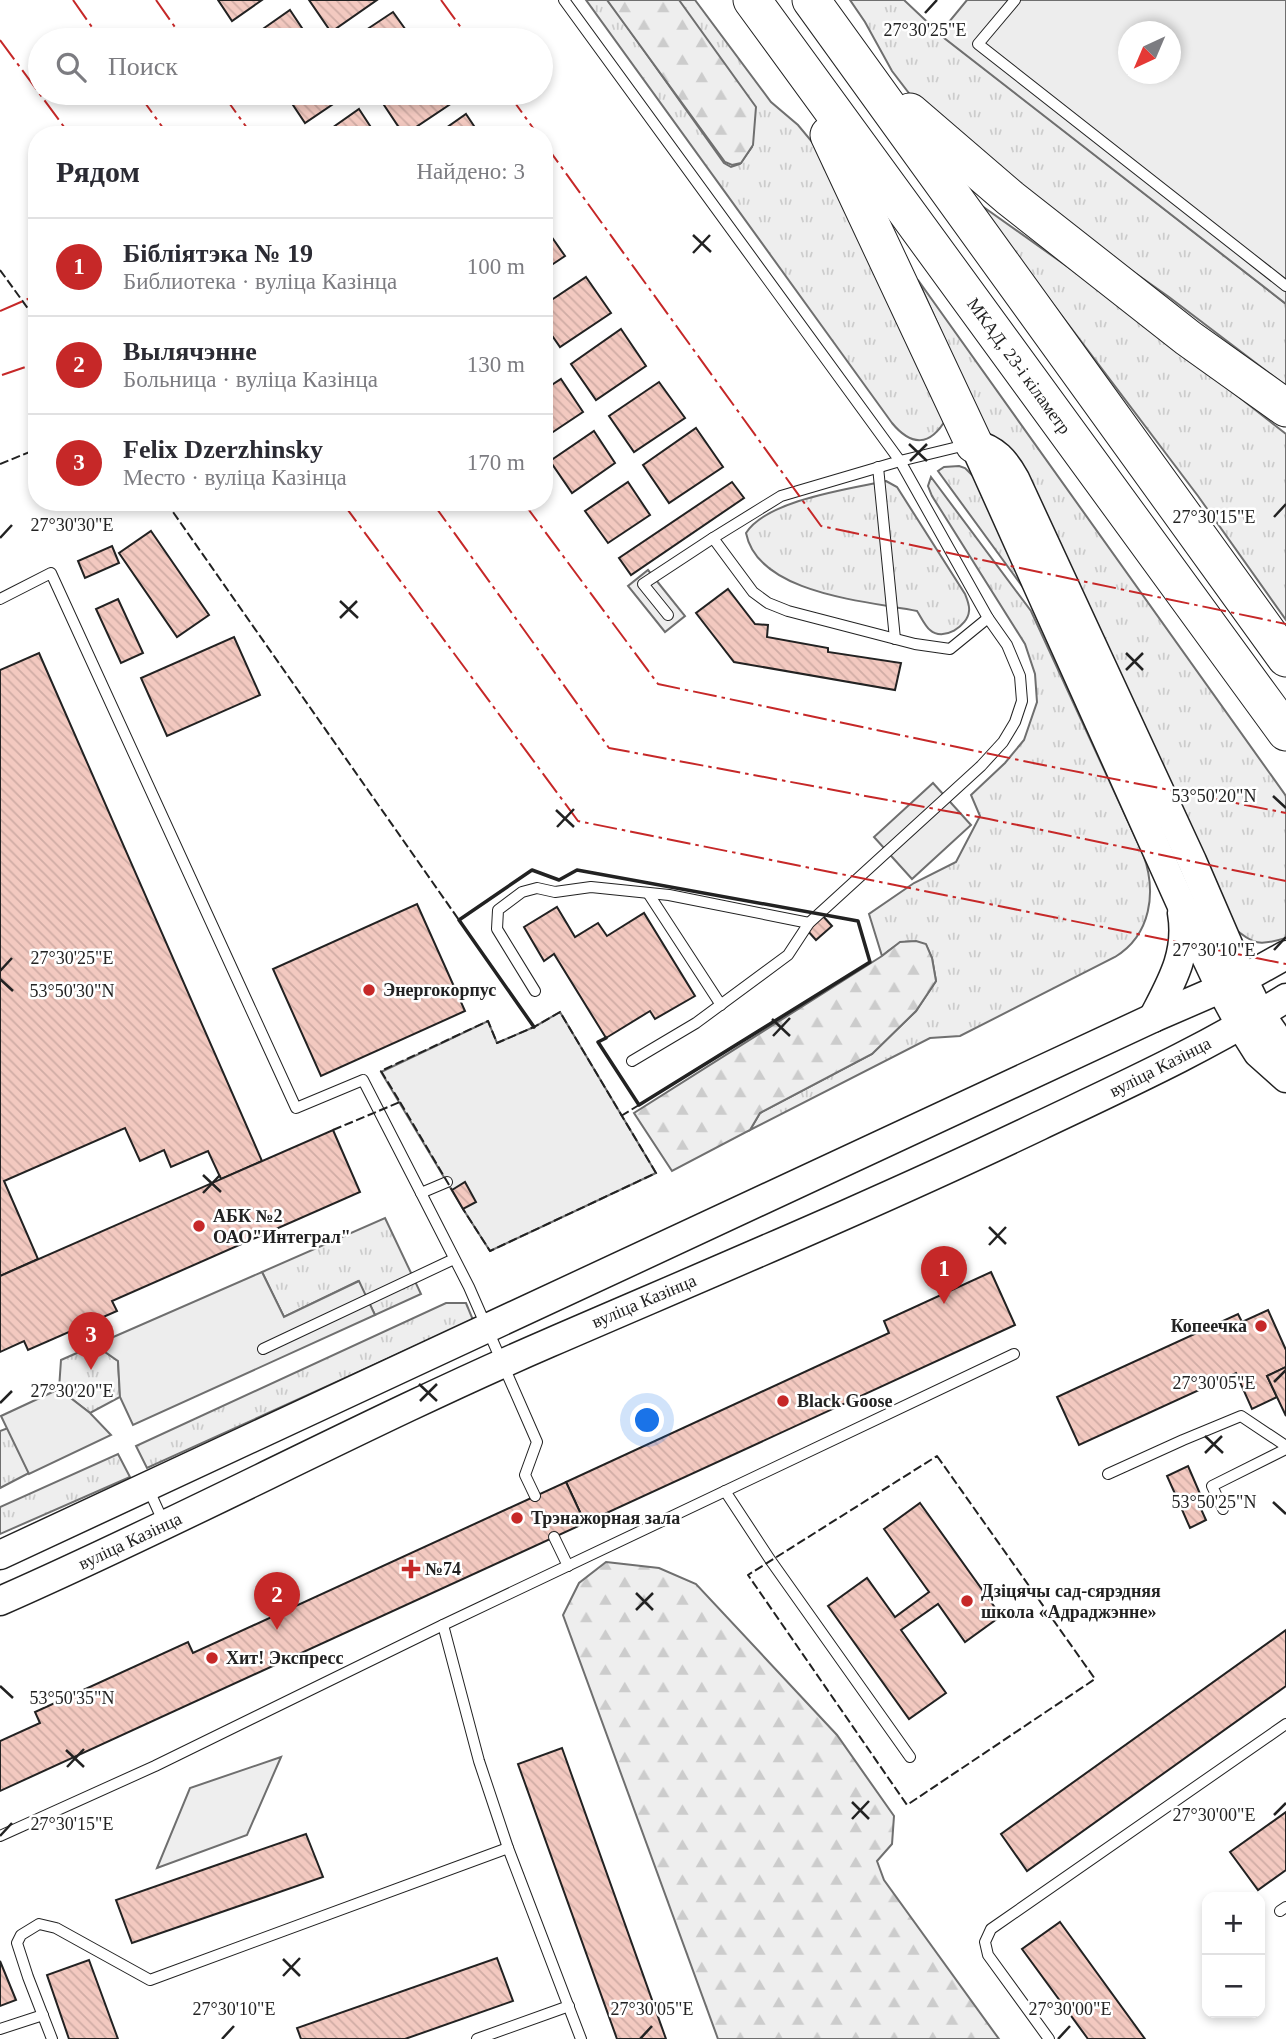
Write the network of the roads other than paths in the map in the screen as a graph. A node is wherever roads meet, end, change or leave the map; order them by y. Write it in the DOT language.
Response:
graph roads {
  1 [pos="564,0"];
  2 [pos="752,0"];
  3 [pos="811,0"];
  4 [pos="1015,0"];
  5 [pos="777,35"];
  6 [pos="845,47"];
  7 [pos="1286,286"];
  8 [pos="1286,408"];
  9 [pos="974,444"];
  10 [pos="900,461"];
  11 [pos="878,467"];
  12 [pos="713,538"];
  13 [pos="0,599"];
  14 [pos="668,615"];
  15 [pos="988,618"];
  16 [pos="895,639"];
  17 [pos="1286,658"];
  18 [pos="1286,732"];
  19 [pos="648,893"];
  20 [pos="1181,904"];
  21 [pos="808,923"];
  22 [pos="1286,956"];
  23 [pos="1232,984"];
  24 [pos="535,991"];
  25 [pos="1286,998"];
  26 [pos="720,1005"];
  27 [pos="1153,1018"];
  28 [pos="1251,1020"];
  29 [pos="1286,1051"];
  30 [pos="632,1060"];
  31 [pos="1286,1078"];
  32 [pos="447,1182"];
  33 [pos="421,1194"];
  34 [pos="454,1259"];
  35 [pos="487,1330"];
  36 [pos="263,1349"];
  37 [pos="1014,1354"];
  38 [pos="503,1364"];
  39 [pos="1286,1447"];
  40 [pos="1108,1474"];
  41 [pos="148,1488"];
  42 [pos="725,1491"];
  43 [pos="535,1496"];
  44 [pos="1223,1509"];
  45 [pos="165,1525"];
  46 [pos="554,1537"];
  47 [pos="0,1555"];
  48 [pos="568,1566"];
  49 [pos="0,1601"];
  50 [pos="443,1625"];
  51 [pos="1286,1724"];
  52 [pos="910,1757"];
  53 [pos="0,1836"];
  54 [pos="508,1848"];
  55 [pos="569,2006"];
  56 [pos="43,2015"];
  57 [pos="0,2029"];
  58 [pos="52,2039"];
  59 [pos="477,2039"];
  60 [pos="581,2039"];
  61 [pos="1049,2039"];
  1 -- 10 [label="lane"];
  2 -- 5 [label="highway, МКАД, 23-і кіламетр"];
  3 -- 6 [label="highway"];
  4 -- 7 [label="lane"];
  5 -- 9 [label="highway"];
  5 -- 18 [label="highway, МКАД, 23-і кіламетр"];
  6 -- 8 [label="highway"];
  6 -- 17 [label="highway"];
  9 -- 10 [label="lane"];
  9 -- 20 [label="main road"];
  9 -- 23 [label="main road"];
  10 -- 11 [label="lane"];
  10 -- 15 [label="lane"];
  11 -- 12 [label="lane"];
  11 -- 16 [label="lane"];
  12 -- 14 [label="lane"];
  12 -- 16 [label="lane"];
  13 -- 33 [label="lane"];
  15 -- 16 [label="lane"];
  15 -- 21 [label="lane"];
  19 -- 21 [label="lane"];
  19 -- 24 [label="lane"];
  19 -- 26 [label="lane"];
  20 -- 23 [label="main road"];
  20 -- 27 [label="main road"];
  21 -- 26 [label="lane"];
  22 -- 23 [label="main road"];
  23 -- 27 [label="main road"];
  23 -- 28 [label="main road"];
  25 -- 28 [label="main road, вуліца Казінца"];
  26 -- 30 [label="lane"];
  27 -- 35 [label="main road"];
  28 -- 29 [label="main road"];
  28 -- 31 [label="main road"];
  28 -- 38 [label="main road, вуліца Казінца"];
  32 -- 33 [label="lane"];
  33 -- 34 [label="lane"];
  34 -- 35 [label="lane"];
  34 -- 36 [label="lane"];
  35 -- 38 [label="lane"];
  35 -- 41 [label="main road"];
  37 -- 42 [label="lane"];
  38 -- 43 [label="lane"];
  38 -- 45 [label="main road, вуліца Казінца"];
  39 -- 40 [label="lane"];
  39 -- 44 [label="lane"];
  41 -- 45 [label="lane"];
  41 -- 47 [label="main road"];
  42 -- 48 [label="lane"];
  42 -- 52 [label="lane"];
  45 -- 49 [label="main road, вуліца Казінца"];
  46 -- 48 [label="lane"];
  48 -- 50 [label="lane"];
  50 -- 53 [label="lane"];
  50 -- 54 [label="lane"];
  51 -- 61 [label="lane"];
  54 -- 55 [label="lane"];
  54 -- 56 [label="lane"];
  55 -- 59 [label="lane"];
  55 -- 60 [label="lane"];
  56 -- 57 [label="lane"];
  56 -- 58 [label="lane"];
}
